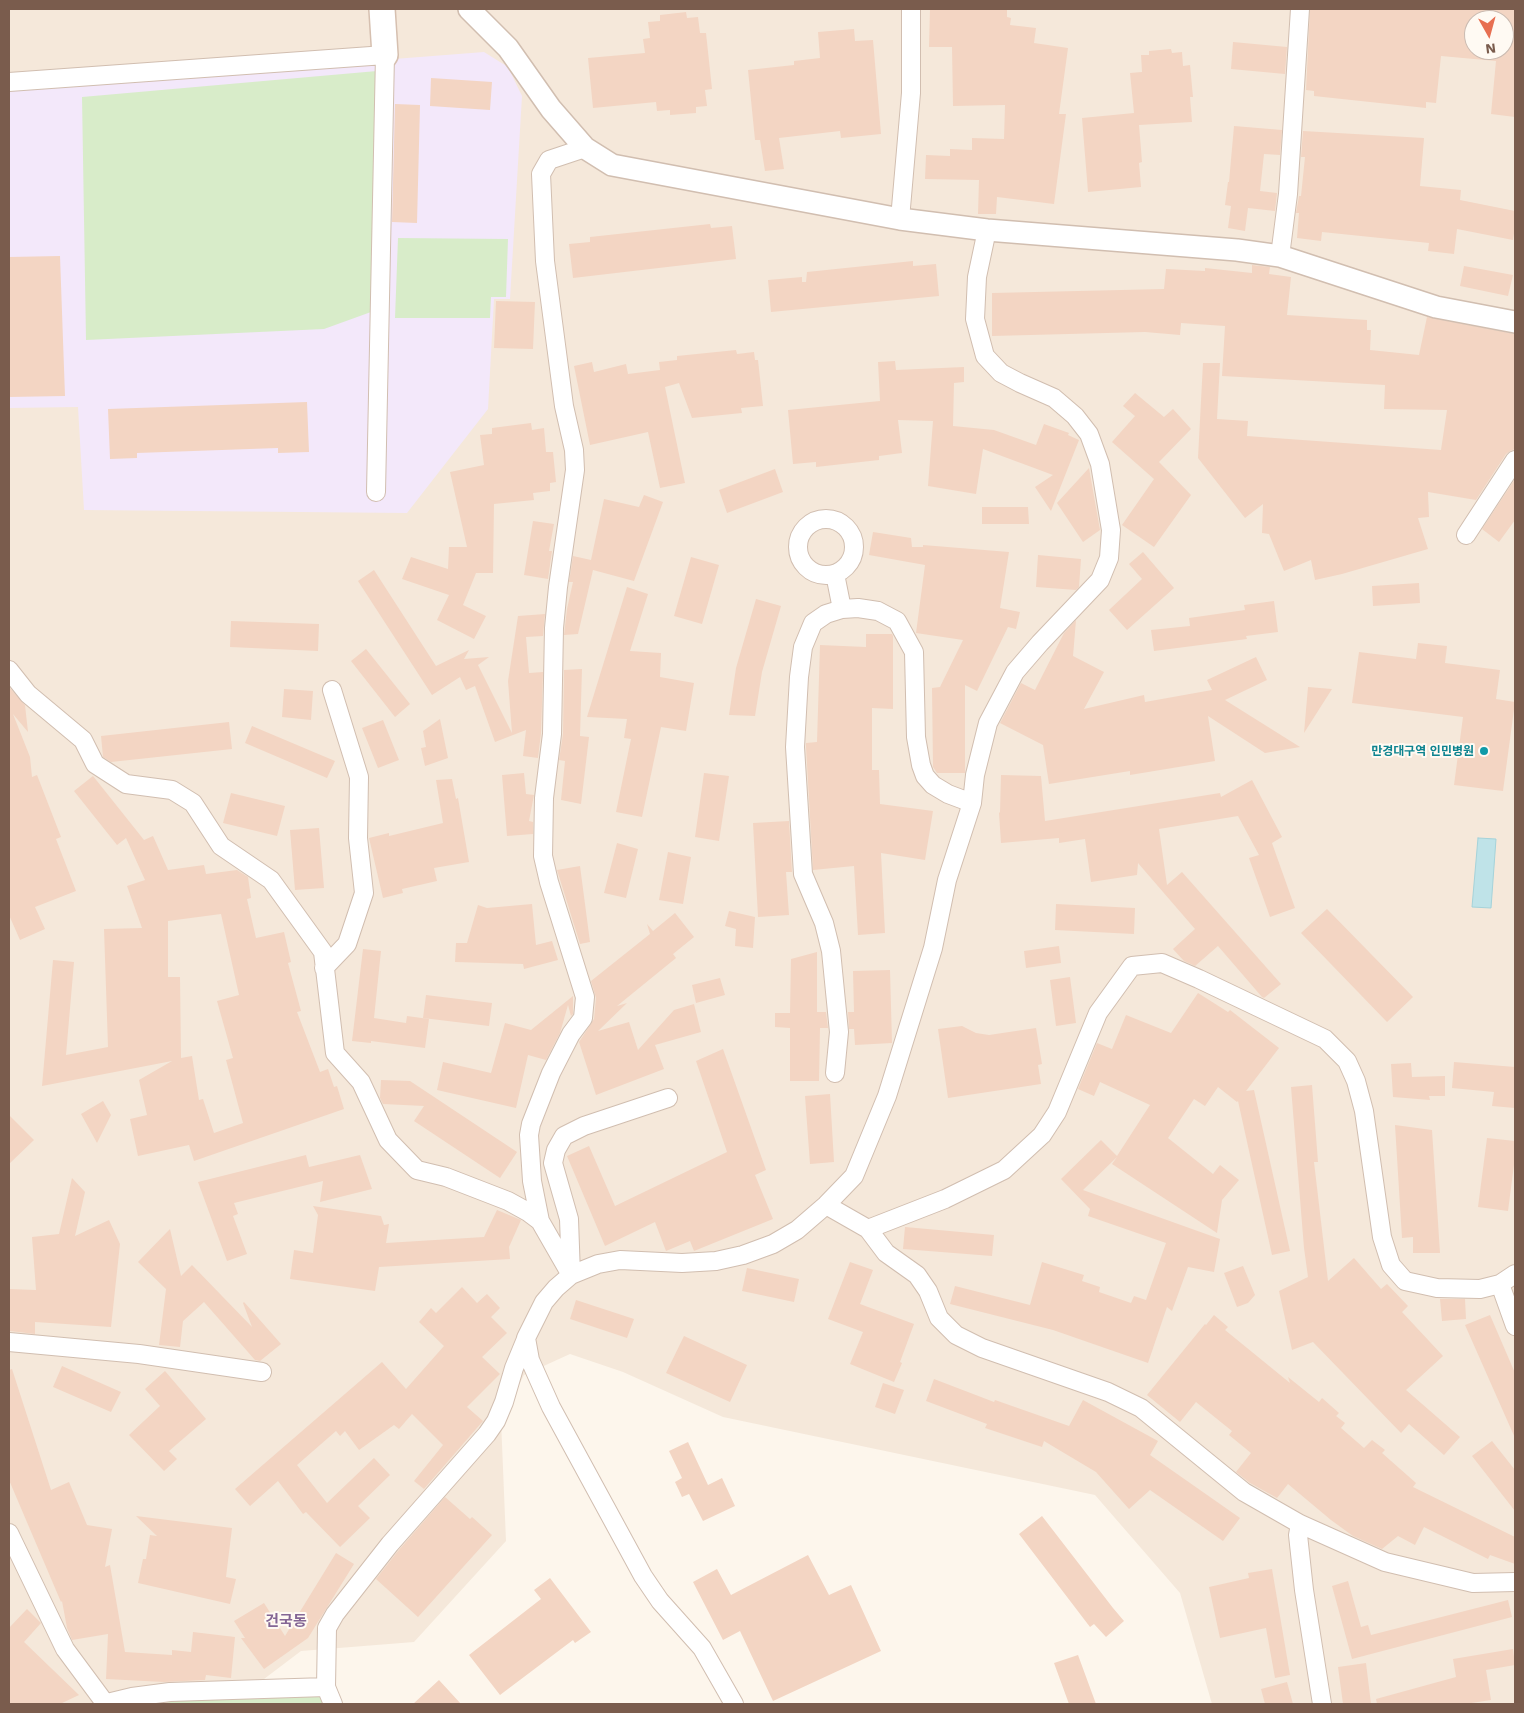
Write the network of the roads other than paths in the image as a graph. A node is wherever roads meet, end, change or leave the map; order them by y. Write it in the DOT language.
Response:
graph roads {
  1 [pos="382,9"];
  2 [pos="469,9"];
  3 [pos="911,9"];
  4 [pos="1300,9"];
  5 [pos="385,55"];
  6 [pos="9,82"];
  7 [pos="585,148"];
  8 [pos="900,218"];
  9 [pos="986,230"];
  10 [pos="1280,256"];
  11 [pos="1515,322"];
  12 [pos="1515,460"];
  13 [pos="376,492"];
  14 [pos="1466,535"];
  15 [pos="835,574"];
  16 [pos="842,609"];
  17 [pos="9,670"];
  18 [pos="332,690"];
  19 [pos="972,803"];
  20 [pos="324,968"];
  21 [pos="835,1073"];
  22 [pos="668,1098"];
  23 [pos="826,1205"];
  24 [pos="540,1221"];
  25 [pos="868,1229"];
  26 [pos="1515,1274"];
  27 [pos="571,1275"];
  28 [pos="1500,1284"];
  29 [pos="1515,1326"];
  30 [pos="526,1338"];
  31 [pos="9,1342"];
  32 [pos="262,1372"];
  33 [pos="1300,1524"];
  34 [pos="9,1533"];
  35 [pos="1515,1582"];
  36 [pos="326,1687"];
  37 [pos="104,1703"];
  38 [pos="333,1704"];
  39 [pos="734,1704"];
  40 [pos="1322,1704"];
  1 -- 5 [label="main road"];
  2 -- 7 [label="street"];
  3 -- 8 [label="street"];
  4 -- 10 [label="street"];
  5 -- 6 [label="street"];
  5 -- 13 [label="street"];
  7 -- 8 [label="street"];
  7 -- 24 [label="street"];
  8 -- 9 [label="street"];
  9 -- 10 [label="street"];
  9 -- 19 [label="street"];
  10 -- 11 [label="street"];
  12 -- 14 [label="street"];
  15 -- 16 [label="street"];
  16 -- 19 [label="street"];
  16 -- 21 [label="street"];
  17 -- 20 [label="street"];
  18 -- 20 [label="street"];
  19 -- 23 [label="street"];
  20 -- 24 [label="street"];
  22 -- 27 [label="street"];
  23 -- 25 [label="street"];
  23 -- 27 [label="street"];
  24 -- 27 [label="street"];
  25 -- 28 [label="street"];
  25 -- 33 [label="street"];
  26 -- 28 [label="street"];
  27 -- 30 [label="street"];
  28 -- 29 [label="street"];
  30 -- 36 [label="street"];
  30 -- 39 [label="street"];
  31 -- 32 [label="street"];
  33 -- 35 [label="street"];
  33 -- 40 [label="street"];
  34 -- 37 [label="street"];
  36 -- 37 [label="street"];
  36 -- 38 [label="street"];
}
